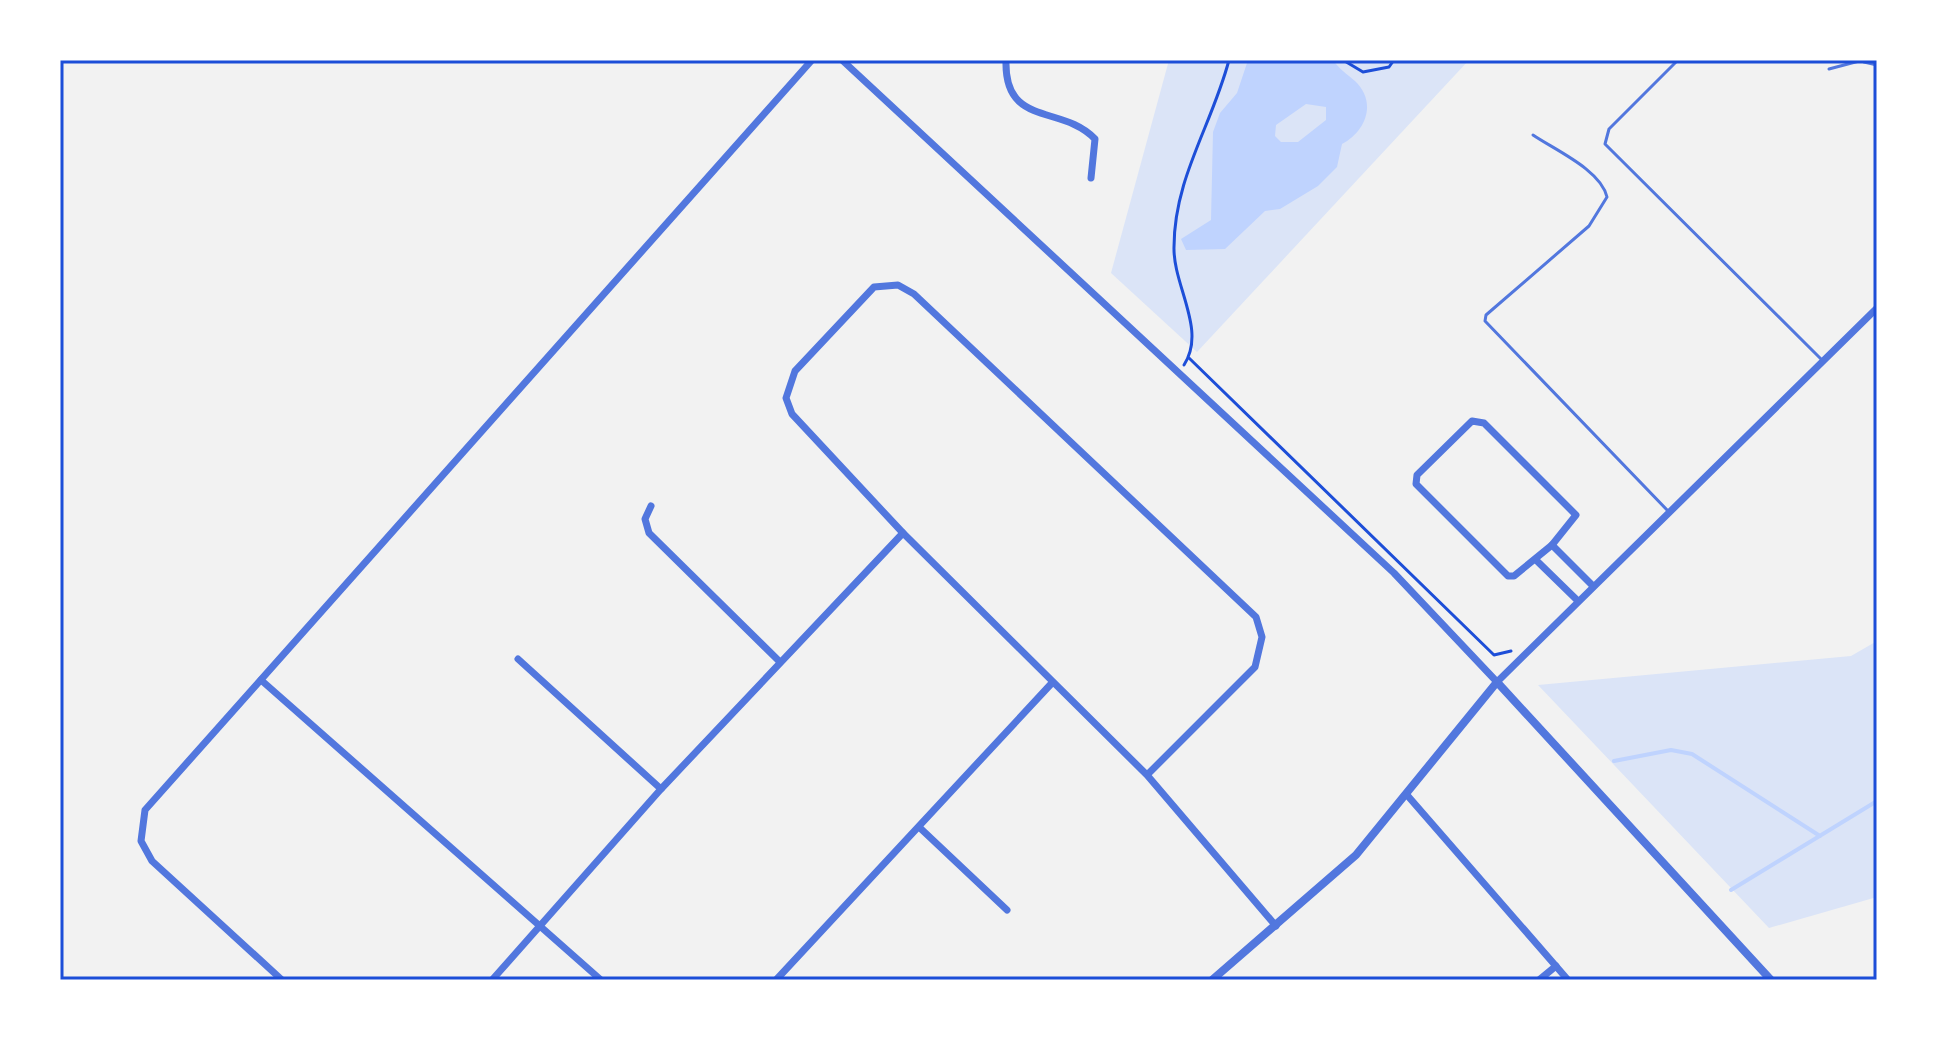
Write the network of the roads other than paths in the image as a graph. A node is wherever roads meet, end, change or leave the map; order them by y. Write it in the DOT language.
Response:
graph roads {
  1 [pos="812,60"];
  2 [pos="842,60"];
  3 [pos="1006,60"];
  4 [pos="1678,60"];
  5 [pos="1864,61"];
  6 [pos="1877,65"];
  7 [pos="1829,69"];
  8 [pos="1533,135"];
  9 [pos="1091,178"];
  10 [pos="1877,308"];
  11 [pos="1823,361"];
  12 [pos="651,506"];
  13 [pos="1669,512"];
  14 [pos="903,533"];
  15 [pos="1552,545"];
  16 [pos="1537,561"];
  17 [pos="1593,586"];
  18 [pos="1578,601"];
  19 [pos="518,659"];
  20 [pos="779,661"];
  21 [pos="261,680"];
  22 [pos="1497,682"];
  23 [pos="1051,684"];
  24 [pos="1147,775"];
  25 [pos="661,789"];
  26 [pos="1407,795"];
  27 [pos="919,827"];
  28 [pos="1007,910"];
  29 [pos="1276,926"];
  30 [pos="539,927"];
  31 [pos="1556,966"];
  32 [pos="282,980"];
  33 [pos="492,980"];
  34 [pos="601,980"];
  35 [pos="776,980"];
  36 [pos="1212,980"];
  37 [pos="1539,980"];
  38 [pos="1568,980"];
  39 [pos="1771,980"];
  1 -- 21 [label="street"];
  2 -- 22 [label="street"];
  3 -- 9 [label="street"];
  4 -- 11 [label="lane"];
  5 -- 6 [label="lane"];
  5 -- 7 [label="lane"];
  8 -- 13 [label="lane"];
  10 -- 11 [label="street"];
  11 -- 13 [label="street"];
  12 -- 20 [label="street"];
  13 -- 17 [label="street"];
  14 -- 20 [label="street"];
  14 -- 23 [label="street"];
  14 -- 24 [label="street"];
  15 -- 16 [label="street"];
  15 -- 16 [label="street"];
  15 -- 17 [label="street"];
  16 -- 18 [label="street"];
  17 -- 18 [label="street"];
  18 -- 22 [label="street"];
  19 -- 25 [label="street"];
  20 -- 25 [label="street"];
  21 -- 30 [label="street"];
  21 -- 32 [label="street"];
  22 -- 26 [label="street"];
  22 -- 39 [label="street"];
  23 -- 24 [label="street"];
  23 -- 27 [label="street"];
  24 -- 29 [label="street"];
  25 -- 30 [label="street"];
  26 -- 29 [label="street"];
  26 -- 31 [label="street"];
  27 -- 28 [label="street"];
  27 -- 35 [label="street"];
  29 -- 36 [label="street"];
  30 -- 33 [label="street"];
  30 -- 34 [label="street"];
  31 -- 37 [label="street"];
  31 -- 38 [label="street"];
}
